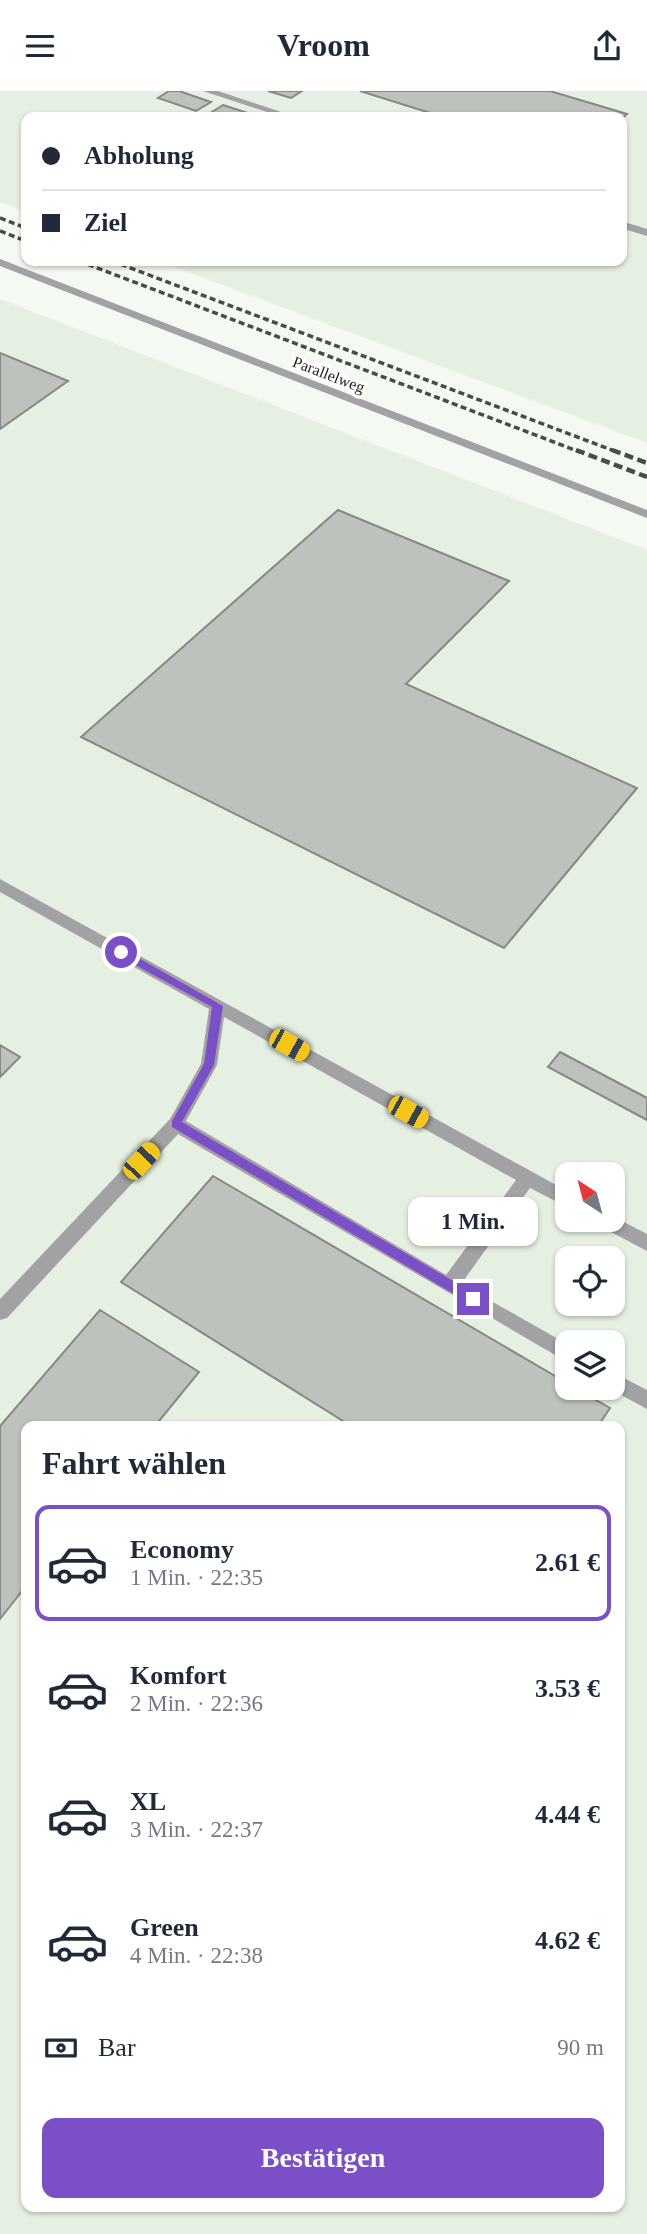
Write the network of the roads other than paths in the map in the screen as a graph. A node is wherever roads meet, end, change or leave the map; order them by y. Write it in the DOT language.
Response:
graph roads {
  1 [pos="208,91"];
  2 [pos="274,112"];
  3 [pos="627,226"];
  4 [pos="647,233"];
  5 [pos="0,262"];
  6 [pos="647,515"];
  7 [pos="0,885"];
  8 [pos="218,1006"];
  9 [pos="176,1124"];
  10 [pos="527,1179"];
  11 [pos="555,1194"];
  12 [pos="625,1231"];
  13 [pos="647,1243"];
  14 [pos="450,1286"];
  15 [pos="0,1312"];
  16 [pos="555,1347"];
  17 [pos="625,1387"];
  18 [pos="647,1400"];
  1 -- 2 [label="street"];
  3 -- 4 [label="street"];
  5 -- 6 [label="street, Parallelweg"];
  7 -- 8 [label="street"];
  8 -- 9 [label="street"];
  8 -- 10 [label="street"];
  9 -- 14 [label="street"];
  9 -- 15 [label="street"];
  10 -- 11 [label="street"];
  10 -- 14 [label="street"];
  12 -- 13 [label="street"];
  14 -- 16 [label="street"];
  17 -- 18 [label="street"];
}
